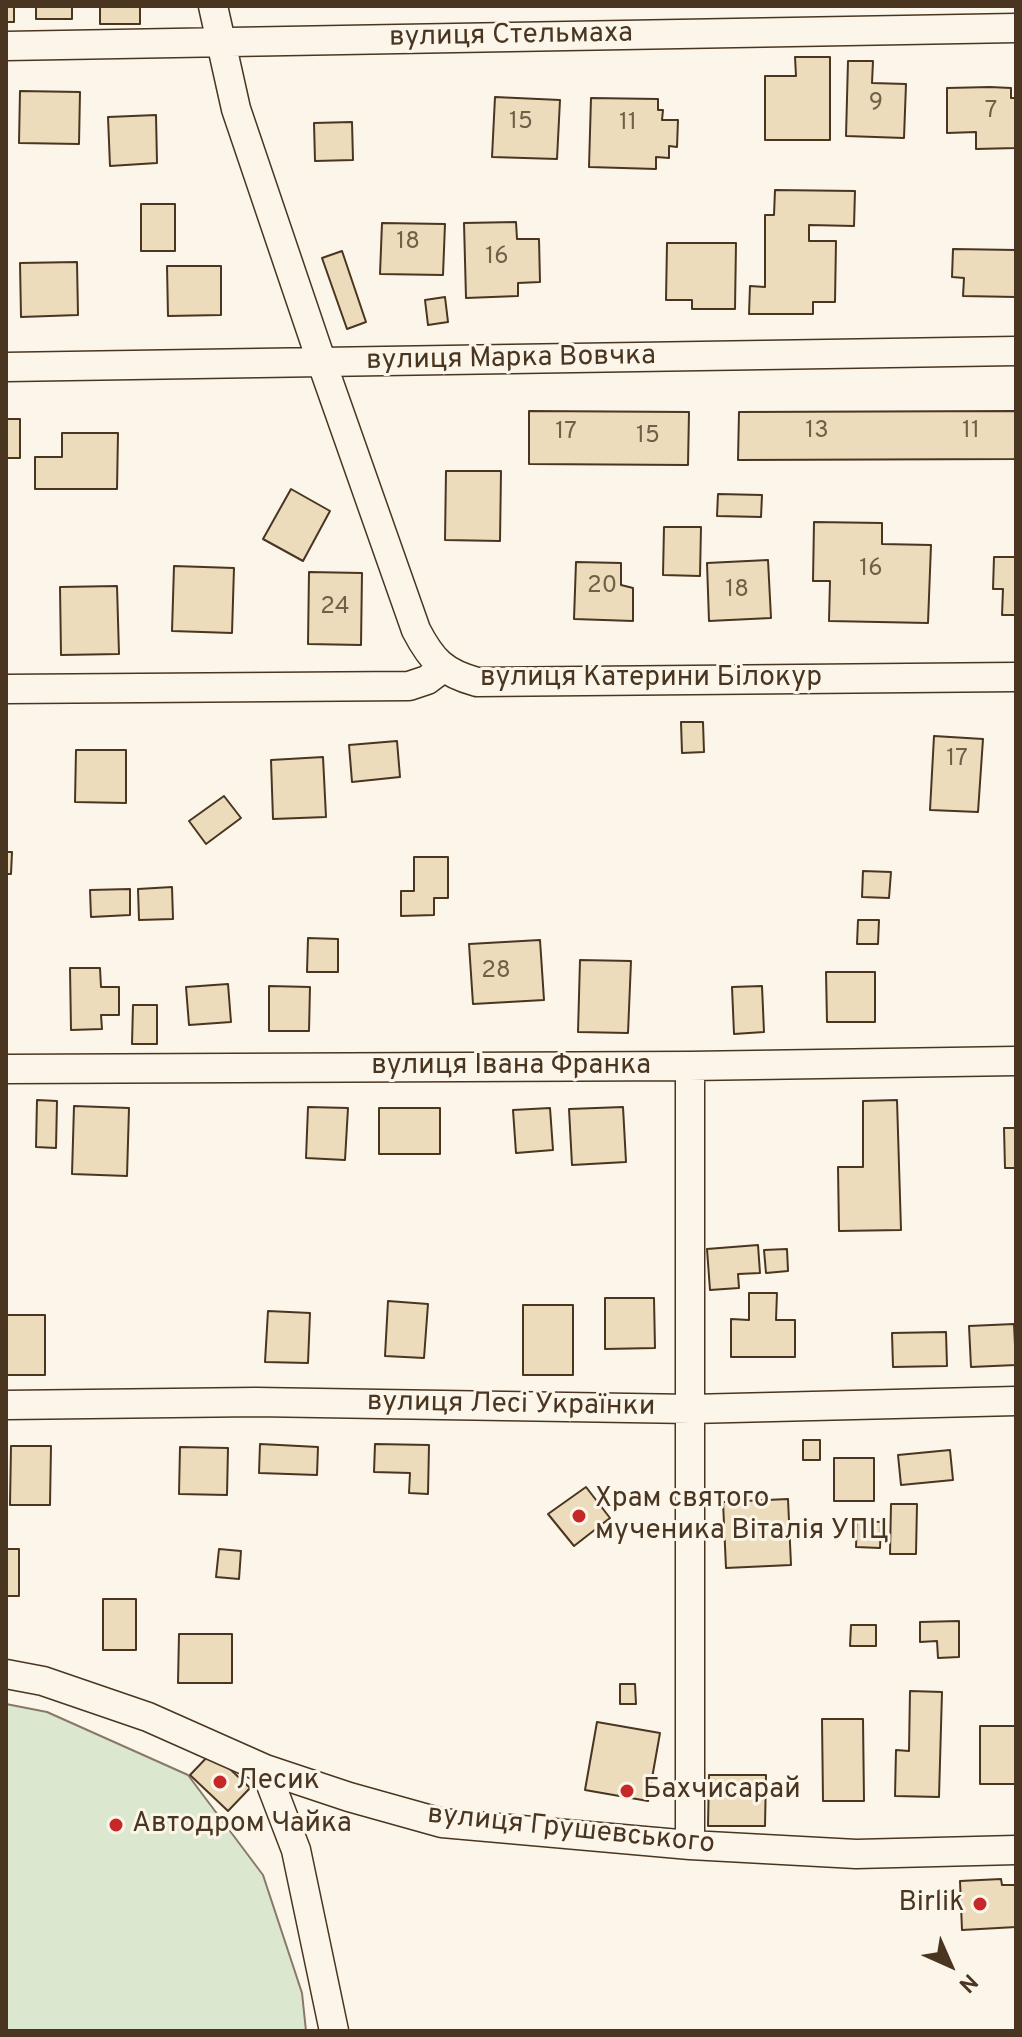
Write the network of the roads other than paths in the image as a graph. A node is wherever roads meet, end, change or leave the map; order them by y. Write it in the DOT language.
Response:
graph roads {
  1 [pos="213,6"];
  2 [pos="1016,28"];
  3 [pos="220,43"];
  4 [pos="6,46"];
  5 [pos="1016,351"];
  6 [pos="322,363"];
  7 [pos="6,367"];
  8 [pos="443,668"];
  9 [pos="1016,677"];
  10 [pos="6,689"];
  11 [pos="1016,1061"];
  12 [pos="690,1066"];
  13 [pos="6,1069"];
  14 [pos="1016,1401"];
  15 [pos="6,1405"];
  16 [pos="691,1409"];
  17 [pos="6,1674"];
  18 [pos="265,1769"];
  19 [pos="690,1845"];
  20 [pos="1016,1850"];
  21 [pos="334,2031"];
  1 -- 3 [label="street"];
  2 -- 3 [label="street, вулиця Стельмаха"];
  3 -- 4 [label="street, вулиця Стельмаха"];
  3 -- 6 [label="street"];
  5 -- 6 [label="street, вулиця Марка Вовчка"];
  6 -- 7 [label="street, вулиця Марка Вовчка"];
  6 -- 8 [label="street"];
  8 -- 9 [label="street, вулиця Катерини Білокур"];
  8 -- 10 [label="street, вулиця Катерини Білокур"];
  11 -- 12 [label="street, вулиця Івана Франка"];
  12 -- 13 [label="street, вулиця Івана Франка"];
  12 -- 16 [label="street"];
  14 -- 16 [label="street, вулиця Лесі Українки"];
  15 -- 16 [label="street, вулиця Лесі Українки"];
  16 -- 19 [label="street"];
  17 -- 18 [label="street, вулиця Грушевського"];
  18 -- 19 [label="street, вулиця Грушевського"];
  18 -- 21 [label="street"];
  19 -- 20 [label="street, вулиця Грушевського"];
}
